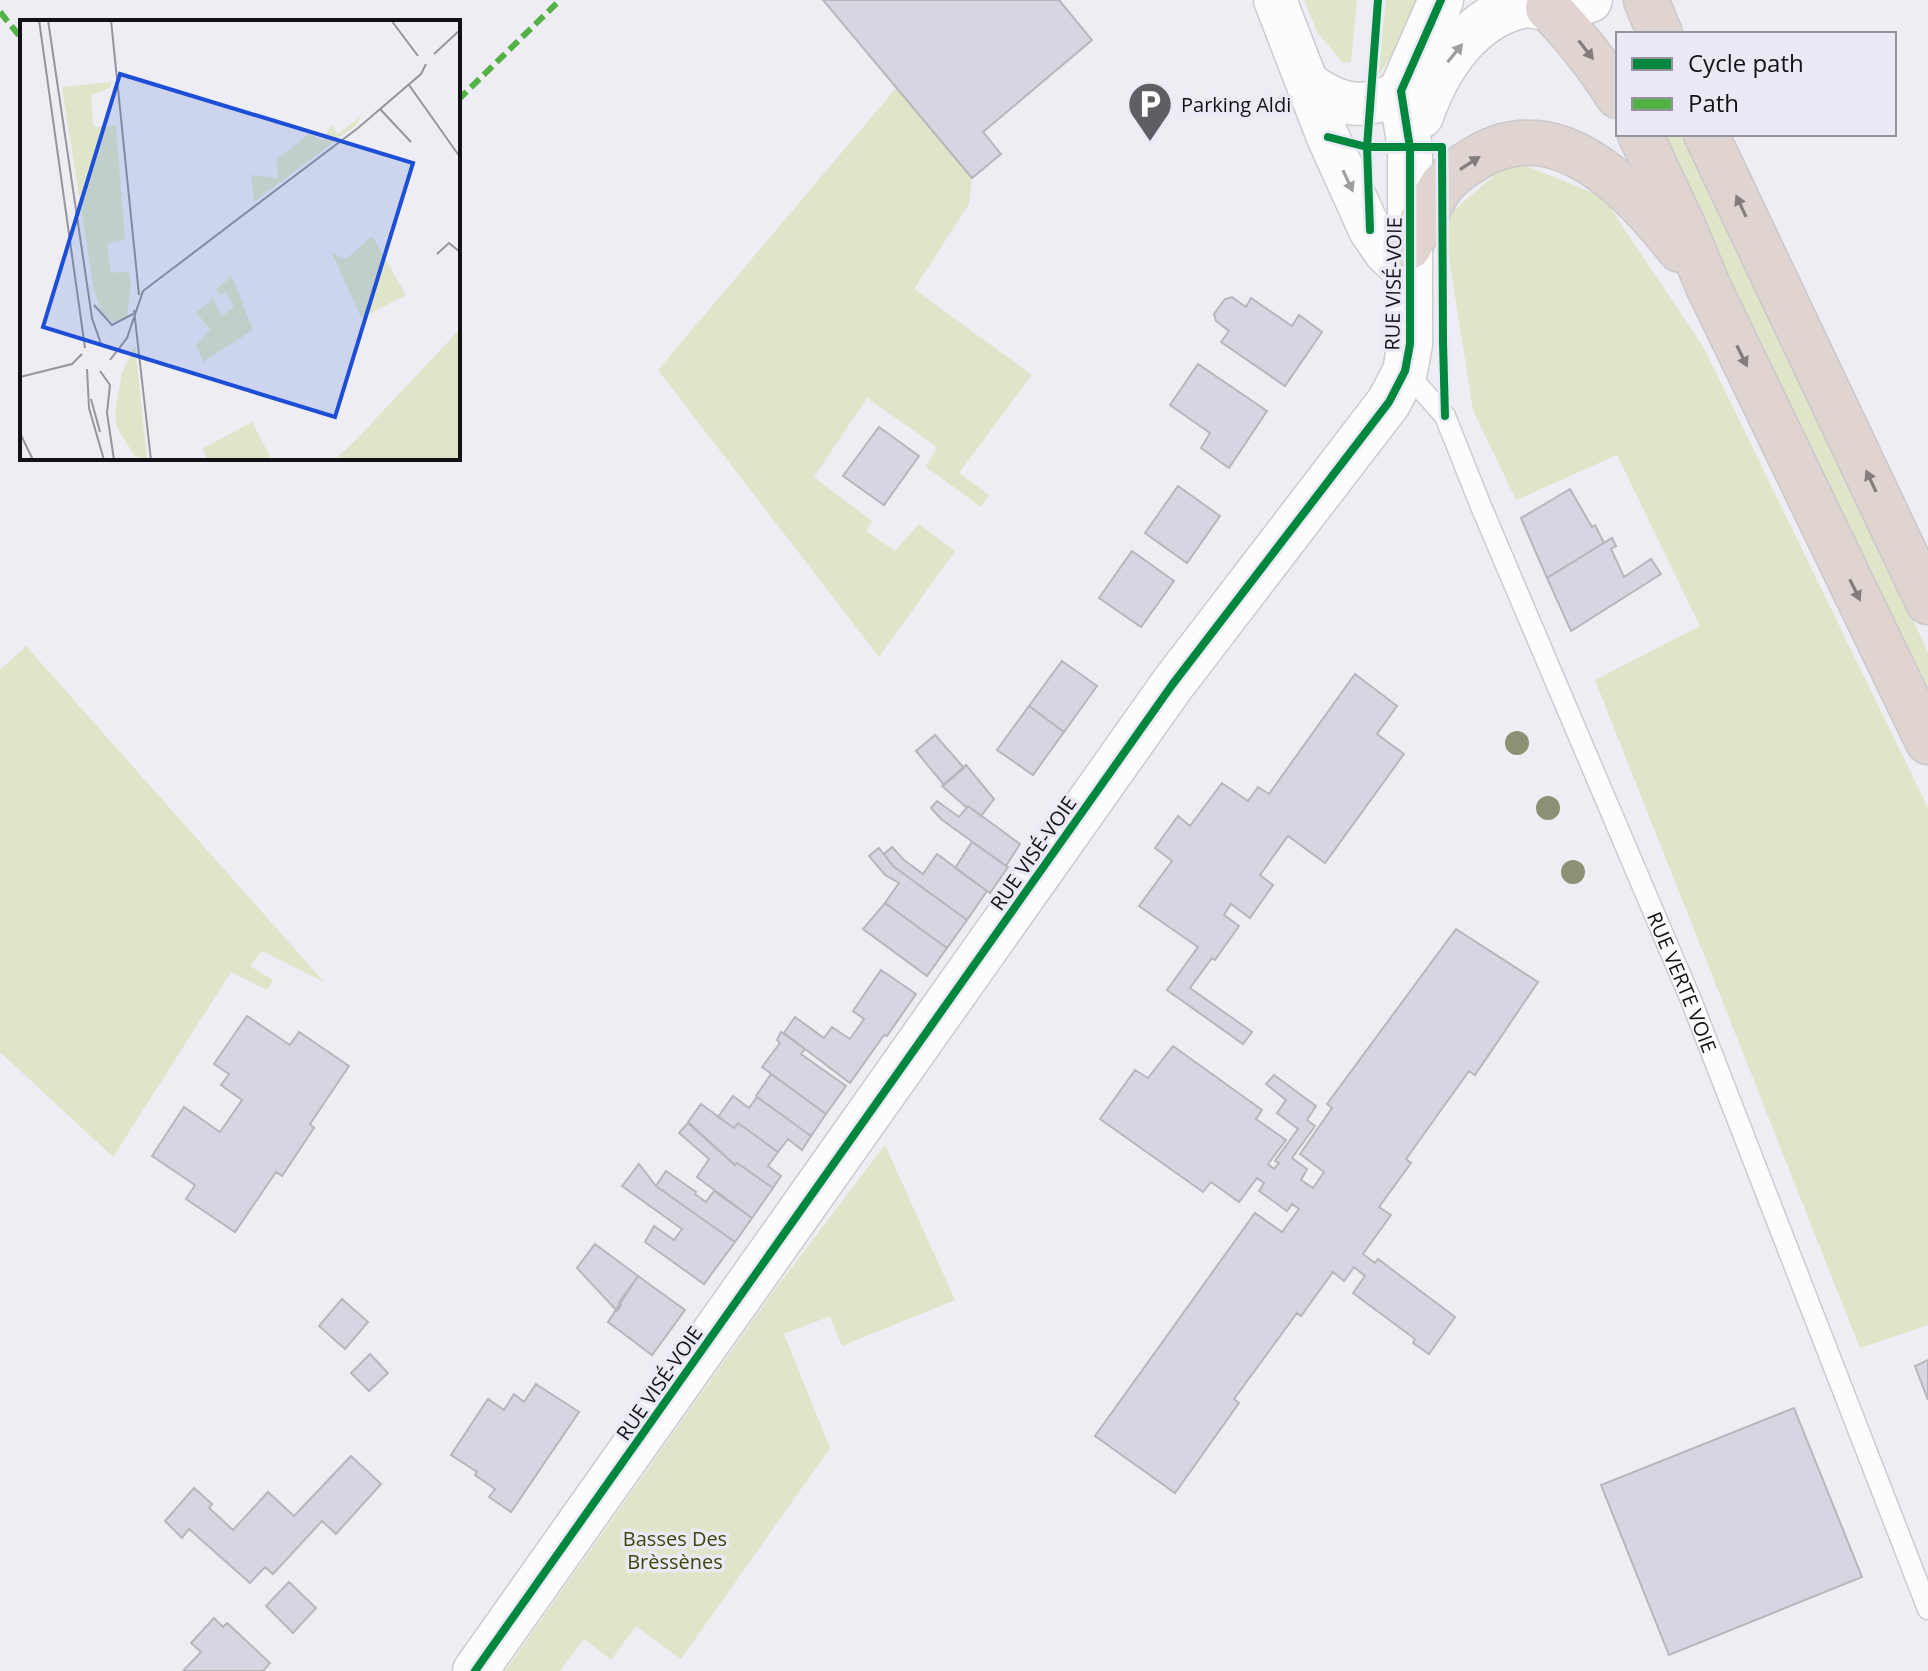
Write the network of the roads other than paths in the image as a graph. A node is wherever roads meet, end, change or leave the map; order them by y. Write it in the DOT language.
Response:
graph roads {
  1 [pos="1275,0"];
  2 [pos="1441,0"];
  3 [pos="1646,0"];
  4 [pos="1545,3"];
  5 [pos="1659,32"];
  6 [pos="1308,83"];
  7 [pos="1401,91"];
  8 [pos="1616,93"];
  9 [pos="1641,136"];
  10 [pos="1707,136"];
  11 [pos="1410,148"];
  12 [pos="1409,261"];
  13 [pos="1708,286"];
  14 [pos="1405,371"];
  15 [pos="1928,602"];
  16 [pos="1928,742"];
  17 [pos="1928,1609"];
  18 [pos="475,1671"];
  1 -- 6 [label="street"];
  2 -- 7 [label="street"];
  3 -- 5 [label="highway"];
  4 -- 8 [label="highway, one-way"];
  11 -- 4 [label="street, RUE VISÉ-VOIE, one-way"];
  6 -- 7 [label="street"];
  6 -- 12 [label="street, one-way"];
  7 -- 11 [label="street, RUE VISÉ-VOIE"];
  9 -- 13 [label="highway"];
  15 -- 10 [label="highway, one-way"];
  11 -- 12 [label="street, RUE VISÉ-VOIE"];
  12 -- 13 [label="highway, one-way"];
  12 -- 14 [label="street, RUE VISÉ-VOIE"];
  13 -- 16 [label="highway, one-way"];
  14 -- 17 [label="lane, RUE VERTE VOIE"];
  14 -- 18 [label="street, RUE VISÉ-VOIE"];
}
